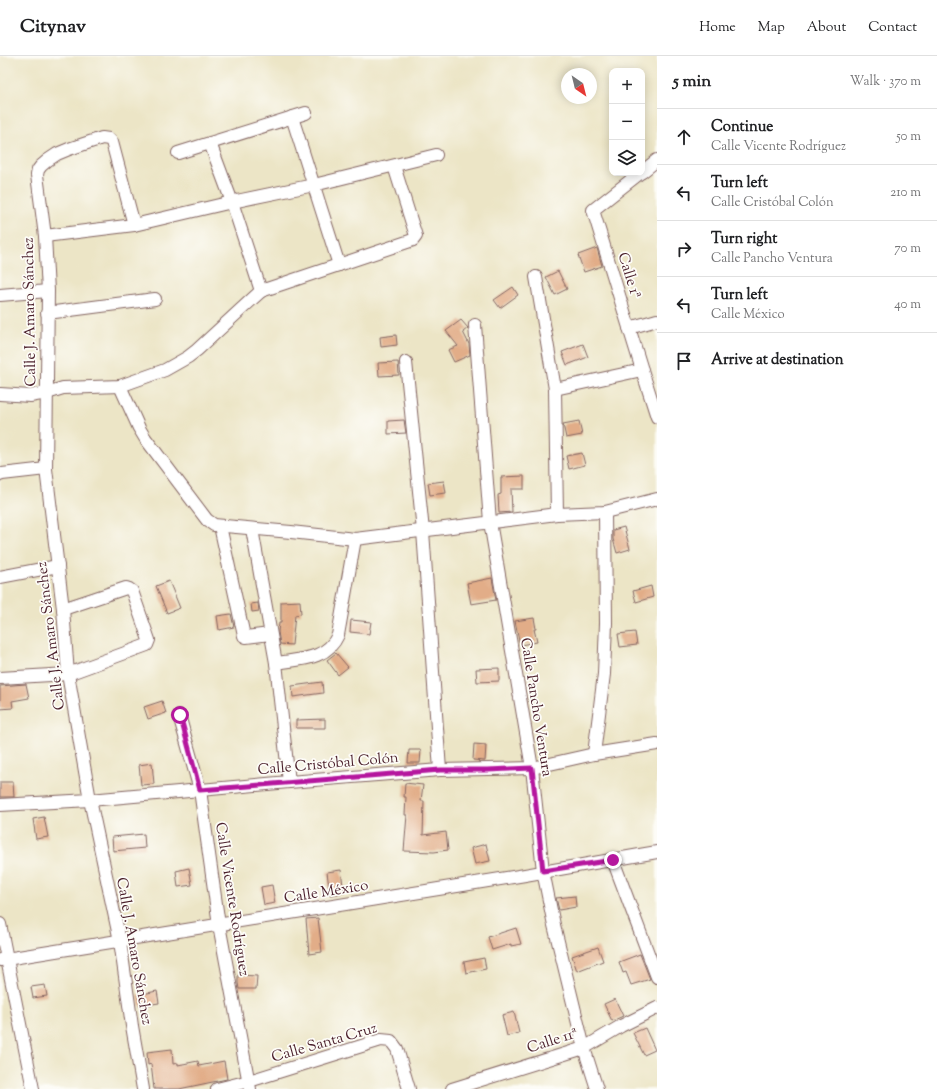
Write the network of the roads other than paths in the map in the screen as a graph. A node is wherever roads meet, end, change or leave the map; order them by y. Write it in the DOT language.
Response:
graph roads {
  1 [pos="306,113"];
  2 [pos="292,118"];
  3 [pos="210,142"];
  4 [pos="178,153"];
  5 [pos="436,155"];
  6 [pos="657,160"];
  7 [pos="394,166"];
  8 [pos="645,169"];
  9 [pos="636,176"];
  10 [pos="314,185"];
  11 [pos="232,202"];
  12 [pos="134,225"];
  13 [pos="45,236"];
  14 [pos="339,265"];
  15 [pos="536,277"];
  16 [pos="48,291"];
  17 [pos="261,291"];
  18 [pos="0,295"];
  19 [pos="156,299"];
  20 [pos="48,313"];
  21 [pos="657,320"];
  22 [pos="475,325"];
  23 [pos="629,328"];
  24 [pos="406,362"];
  25 [pos="642,370"];
  26 [pos="120,386"];
  27 [pos="555,389"];
  28 [pos="0,394"];
  29 [pos="47,394"];
  30 [pos="657,417"];
  31 [pos="46,469"];
  32 [pos="0,475"];
  33 [pos="657,499"];
  34 [pos="605,512"];
  35 [pos="557,514"];
  36 [pos="490,522"];
  37 [pos="220,526"];
  38 [pos="252,529"];
  39 [pos="423,530"];
  40 [pos="355,539"];
  41 [pos="58,566"];
  42 [pos="0,577"];
  43 [pos="63,609"];
  44 [pos="270,634"];
  45 [pos="276,663"];
  46 [pos="68,674"];
  47 [pos="0,678"];
  48 [pos="180,715"];
  49 [pos="657,744"];
  50 [pos="594,754"];
  51 [pos="532,768"];
  52 [pos="440,770"];
  53 [pos="289,782"];
  54 [pos="200,790"];
  55 [pos="90,800"];
  56 [pos="0,805"];
  57 [pos="657,852"];
  58 [pos="613,860"];
  59 [pos="543,871"];
  60 [pos="0,924"];
  61 [pos="219,925"];
  62 [pos="120,941"];
  63 [pos="3,960"];
  64 [pos="657,977"];
  65 [pos="657,1008"];
  66 [pos="584,1048"];
  67 [pos="250,1085"];
  68 [pos="33,1089"];
  69 [pos="144,1089"];
  70 [pos="217,1089"];
  71 [pos="409,1089"];
  72 [pos="452,1089"];
  73 [pos="597,1089"];
  1 -- 2 [label="street"];
  2 -- 3 [label="street"];
  2 -- 10 [label="street"];
  3 -- 4 [label="street"];
  3 -- 11 [label="street"];
  5 -- 7 [label="street"];
  6 -- 8 [label="street"];
  7 -- 10 [label="street"];
  7 -- 14 [label="street"];
  9 -- 23 [label="street, Calle 1ª"];
  10 -- 11 [label="street"];
  10 -- 14 [label="street"];
  11 -- 12 [label="street"];
  11 -- 17 [label="street"];
  12 -- 13 [label="street"];
  12 -- 13 [label="street, Calle J. Amaro Sánchez"];
  13 -- 16 [label="street, Calle J. Amaro Sánchez"];
  14 -- 17 [label="street"];
  15 -- 27 [label="street"];
  16 -- 18 [label="street"];
  16 -- 20 [label="street, Calle J. Amaro Sánchez"];
  17 -- 26 [label="street"];
  19 -- 20 [label="street"];
  20 -- 29 [label="street, Calle J. Amaro Sánchez"];
  21 -- 23 [label="street"];
  22 -- 36 [label="street, Calle Pancho Ventura"];
  23 -- 25 [label="street, Calle 1ª"];
  24 -- 39 [label="street"];
  25 -- 27 [label="street"];
  25 -- 30 [label="street, Calle 1ª"];
  26 -- 29 [label="street"];
  26 -- 37 [label="street"];
  27 -- 35 [label="street"];
  28 -- 29 [label="street"];
  29 -- 31 [label="street, Calle J. Amaro Sánchez"];
  31 -- 32 [label="street"];
  31 -- 41 [label="street, Calle J. Amaro Sánchez"];
  33 -- 34 [label="street"];
  34 -- 35 [label="street"];
  34 -- 50 [label="street"];
  35 -- 36 [label="street"];
  36 -- 39 [label="street"];
  36 -- 51 [label="street, Calle Pancho Ventura"];
  37 -- 38 [label="street"];
  37 -- 44 [label="street"];
  38 -- 40 [label="street"];
  38 -- 44 [label="street"];
  39 -- 40 [label="street"];
  39 -- 52 [label="street"];
  40 -- 45 [label="street"];
  41 -- 42 [label="street"];
  41 -- 43 [label="street, Calle J. Amaro Sánchez"];
  43 -- 46 [label="street, Calle J. Amaro Sánchez"];
  43 -- 46 [label="street"];
  44 -- 45 [label="street"];
  45 -- 53 [label="street"];
  46 -- 47 [label="street"];
  46 -- 55 [label="street, Calle J. Amaro Sánchez"];
  48 -- 54 [label="street, Calle Vicente Rodríguez"];
  49 -- 50 [label="street, Calle Cristóbal Colón"];
  50 -- 51 [label="street, Calle Cristóbal Colón"];
  51 -- 52 [label="street, Calle Cristóbal Colón"];
  51 -- 59 [label="street, Calle Pancho Ventura"];
  52 -- 53 [label="street, Calle Cristóbal Colón"];
  53 -- 54 [label="street, Calle Cristóbal Colón"];
  54 -- 55 [label="street, Calle Cristóbal Colón"];
  54 -- 61 [label="street, Calle Vicente Rodríguez"];
  55 -- 56 [label="street, Calle Cristóbal Colón"];
  55 -- 62 [label="street, Calle J. Amaro Sánchez"];
  57 -- 58 [label="street, Calle México"];
  58 -- 59 [label="street, Calle México"];
  58 -- 64 [label="street"];
  59 -- 61 [label="street, Calle México"];
  59 -- 66 [label="street, Calle Pancho Ventura"];
  60 -- 63 [label="street"];
  61 -- 62 [label="street, Calle México"];
  61 -- 67 [label="street, Calle Vicente Rodríguez"];
  62 -- 63 [label="street, Calle México"];
  62 -- 69 [label="street, Calle J. Amaro Sánchez"];
  63 -- 68 [label="street"];
  65 -- 66 [label="street, Calle 11ª"];
  66 -- 72 [label="street, Calle 11ª"];
  66 -- 73 [label="street, Calle Pancho Ventura"];
  67 -- 70 [label="street, Calle Santa Cruz"];
  67 -- 71 [label="street, Calle Santa Cruz"];
}
